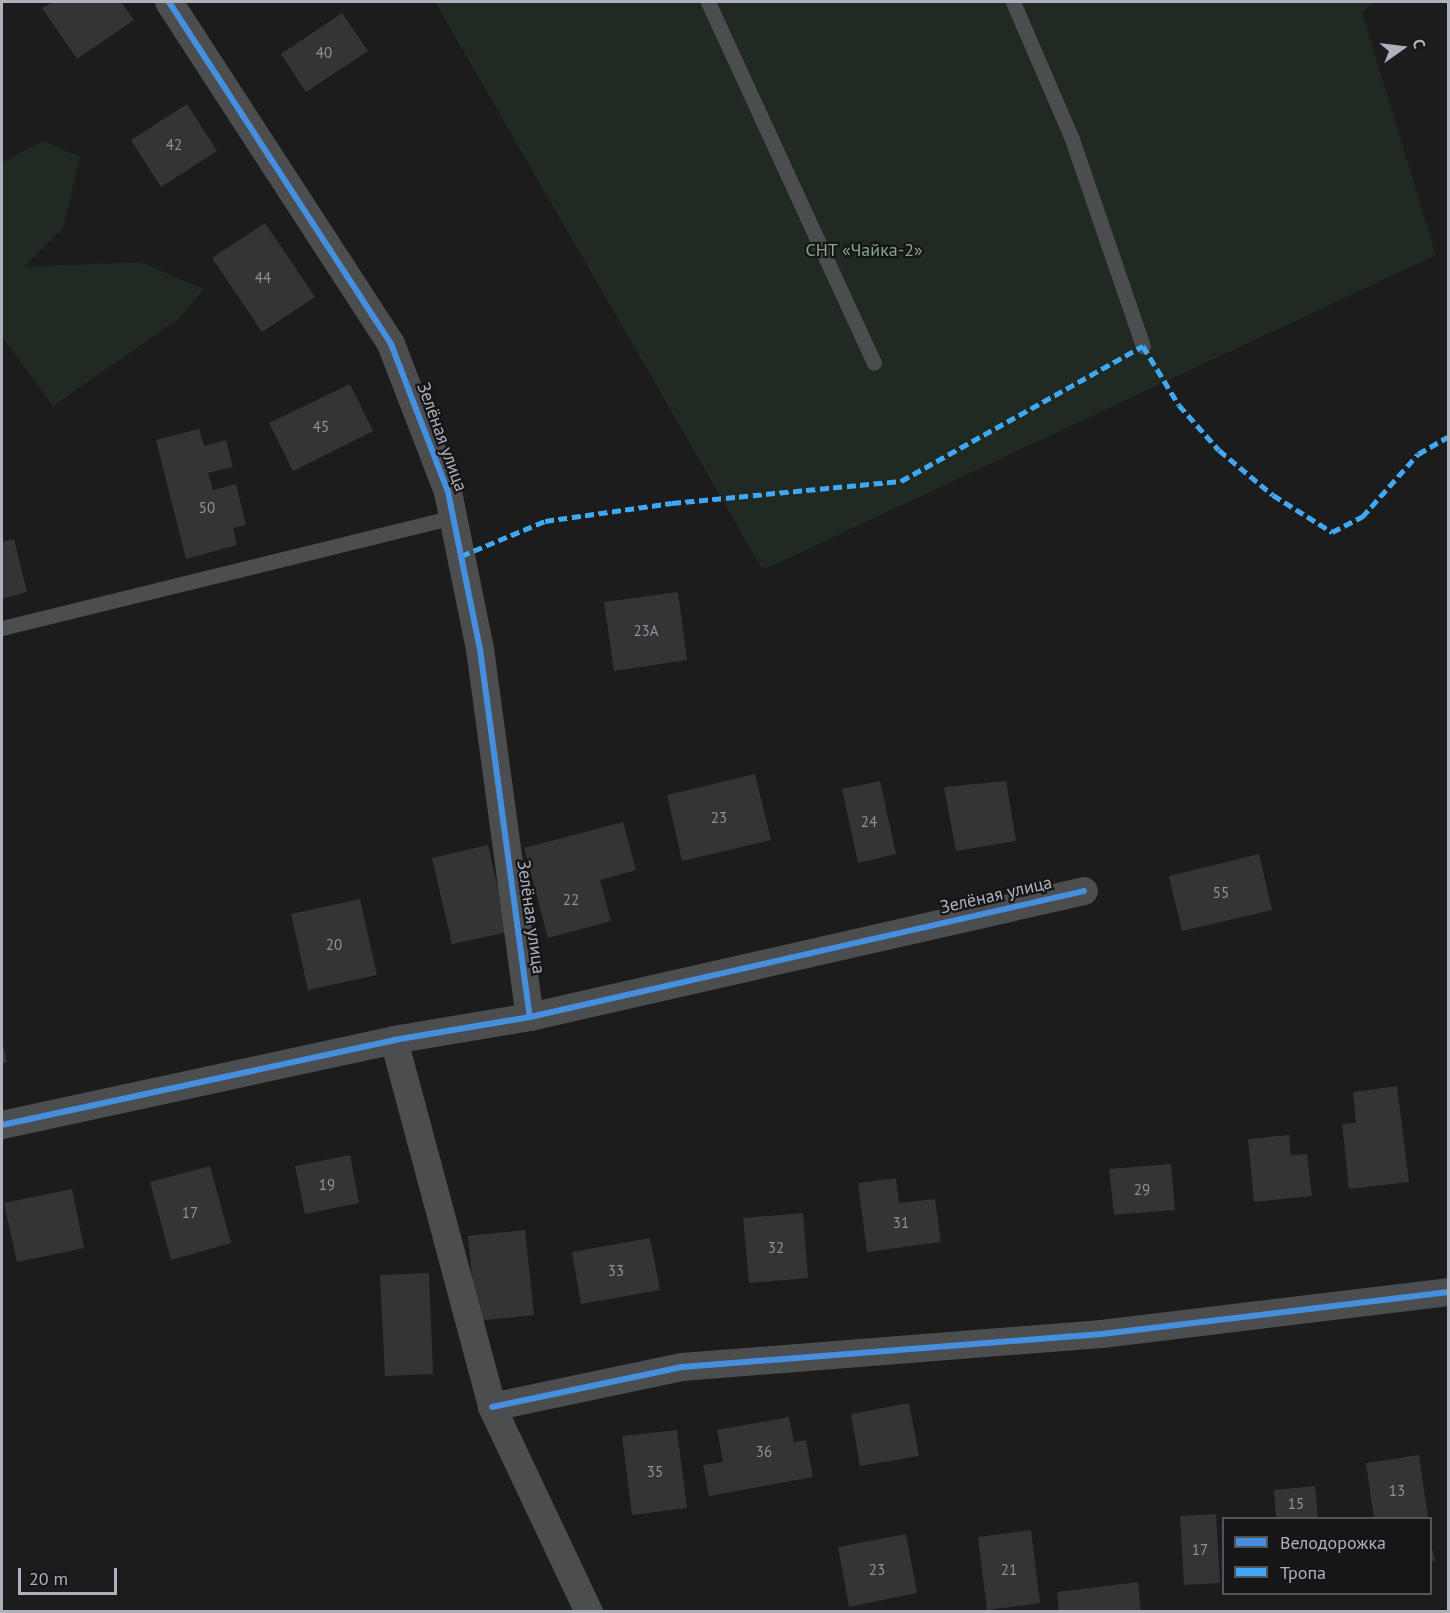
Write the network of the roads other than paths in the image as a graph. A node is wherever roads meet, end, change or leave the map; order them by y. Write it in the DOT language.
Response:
graph roads {
  1 [pos="169,2"];
  2 [pos="708,2"];
  3 [pos="1013,2"];
  4 [pos="1143,346"];
  5 [pos="874,363"];
  6 [pos="453,517"];
  7 [pos="2,628"];
  8 [pos="1084,891"];
  9 [pos="530,1017"];
  10 [pos="394,1040"];
  11 [pos="2,1125"];
  12 [pos="1449,1292"];
  13 [pos="492,1407"];
  14 [pos="589,1611"];
  1 -- 6 [label="street, Зелёная улица"];
  2 -- 5 [label="lane"];
  3 -- 4 [label="lane"];
  6 -- 7 [label="lane"];
  6 -- 9 [label="street, Зелёная улица"];
  8 -- 9 [label="street, Зелёная улица"];
  9 -- 10 [label="street, Зелёная улица"];
  10 -- 11 [label="street, Зелёная улица"];
  10 -- 13 [label="street"];
  12 -- 13 [label="street"];
  13 -- 14 [label="street"];
}
